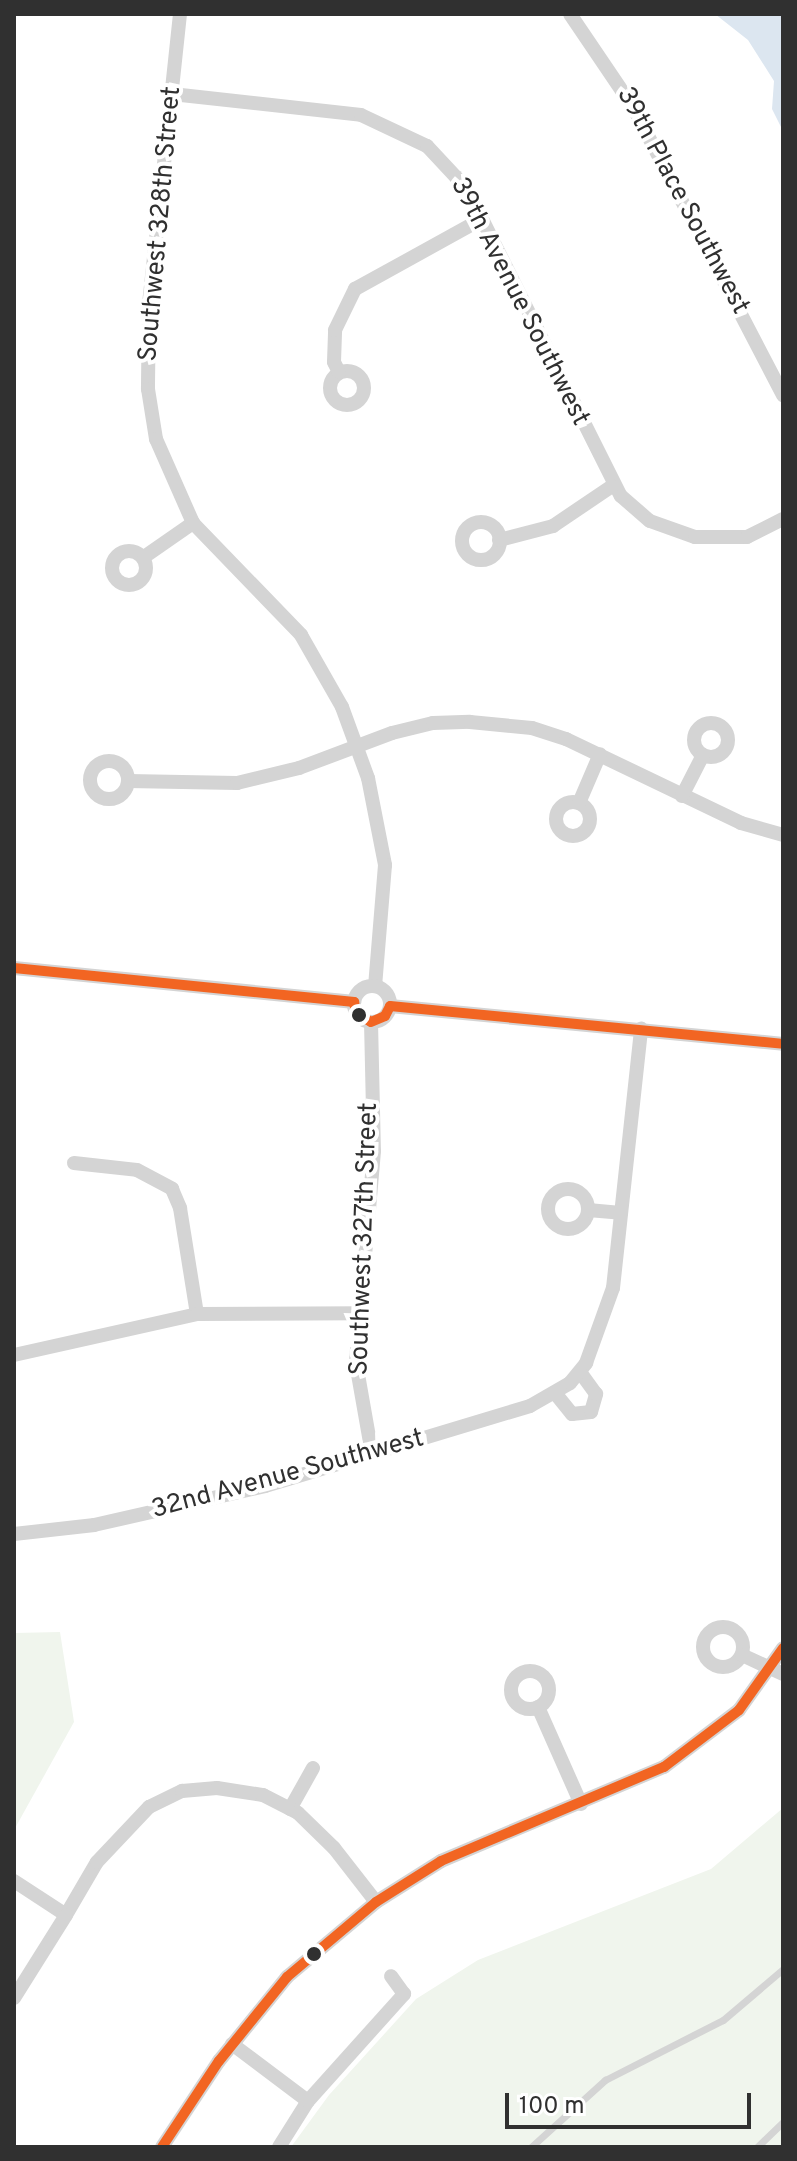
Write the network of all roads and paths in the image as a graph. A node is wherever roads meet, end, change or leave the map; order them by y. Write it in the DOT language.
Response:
graph roads {
  1 [pos="180,14"];
  2 [pos="570,14"];
  3 [pos="172,94"];
  4 [pos="482,219"];
  5 [pos="339,372"];
  6 [pos="783,395"];
  7 [pos="612,486"];
  8 [pos="783,519"];
  9 [pos="193,523"];
  10 [pos="499,540"];
  11 [pos="144,557"];
  12 [pos="356,746"];
  13 [pos="600,754"];
  14 [pos="703,755"];
  15 [pos="128,781"];
  16 [pos="682,796"];
  17 [pos="579,803"];
  18 [pos="783,835"];
  19 [pos="14,968"];
  20 [pos="375,986"];
  21 [pos="354,1002"];
  22 [pos="390,1006"];
  23 [pos="371,1022"];
  24 [pos="641,1029"];
  25 [pos="783,1044"];
  26 [pos="74,1163"];
  27 [pos="588,1210"];
  28 [pos="621,1213"];
  29 [pos="361,1313"];
  30 [pos="197,1314"];
  31 [pos="14,1355"];
  32 [pos="575,1378"];
  33 [pos="555,1393"];
  34 [pos="372,1454"];
  35 [pos="14,1534"];
  36 [pos="783,1648"];
  37 [pos="742,1655"];
  38 [pos="777,1671"];
  39 [pos="538,1707"];
  40 [pos="313,1768"];
  41 [pos="581,1804"];
  42 [pos="290,1809"];
  43 [pos="14,1881"];
  44 [pos="376,1902"];
  45 [pos="66,1915"];
  46 [pos="783,1969"];
  47 [pos="391,1976"];
  48 [pos="14,1998"];
  49 [pos="232,2044"];
  50 [pos="308,2101"];
  51 [pos="783,2122"];
  52 [pos="162,2147"];
  53 [pos="279,2147"];
  54 [pos="531,2147"];
  55 [pos="757,2147"];
  1 -- 3 [label="street, Southwest 328th Street"];
  2 -- 6 [label="street, 39th Place Southwest"];
  3 -- 4 [label="street, 39th Avenue Southwest"];
  3 -- 9 [label="street, Southwest 328th Street"];
  4 -- 5 [label="street"];
  4 -- 7 [label="street, 39th Avenue Southwest"];
  7 -- 8 [label="street, 39th Avenue Southwest"];
  7 -- 10 [label="street"];
  9 -- 11 [label="street"];
  9 -- 12 [label="street, Southwest 328th Street"];
  12 -- 13 [label="street"];
  12 -- 15 [label="street"];
  12 -- 20 [label="street"];
  13 -- 16 [label="street"];
  13 -- 17 [label="street"];
  14 -- 16 [label="street"];
  16 -- 18 [label="street"];
  19 -- 21 [label="street"];
  20 -- 21 [label="street"];
  20 -- 22 [label="street"];
  21 -- 23 [label="street"];
  22 -- 23 [label="street"];
  22 -- 24 [label="street"];
  23 -- 29 [label="street, Southwest 327th Street"];
  24 -- 25 [label="street"];
  24 -- 28 [label="street"];
  26 -- 30 [label="street"];
  27 -- 28 [label="street"];
  28 -- 32 [label="street"];
  29 -- 30 [label="street"];
  29 -- 34 [label="street, Southwest 327th Street"];
  30 -- 31 [label="street"];
  32 -- 33 [label="street, 32nd Avenue Southwest"];
  32 -- 33 [label="street"];
  33 -- 34 [label="street, 32nd Avenue Southwest"];
  34 -- 35 [label="street, 32nd Avenue Southwest"];
  36 -- 38 [label="street"];
  37 -- 38 [label="street"];
  38 -- 41 [label="street"];
  39 -- 41 [label="street"];
  40 -- 42 [label="street"];
  41 -- 44 [label="street"];
  42 -- 44 [label="street"];
  42 -- 45 [label="street"];
  43 -- 45 [label="street"];
  44 -- 49 [label="street"];
  45 -- 48 [label="street"];
  46 -- 54 [label="lane"];
  47 -- 50 [label="street"];
  49 -- 50 [label="street"];
  49 -- 52 [label="street"];
  50 -- 53 [label="street"];
  51 -- 55 [label="lane"];
}
